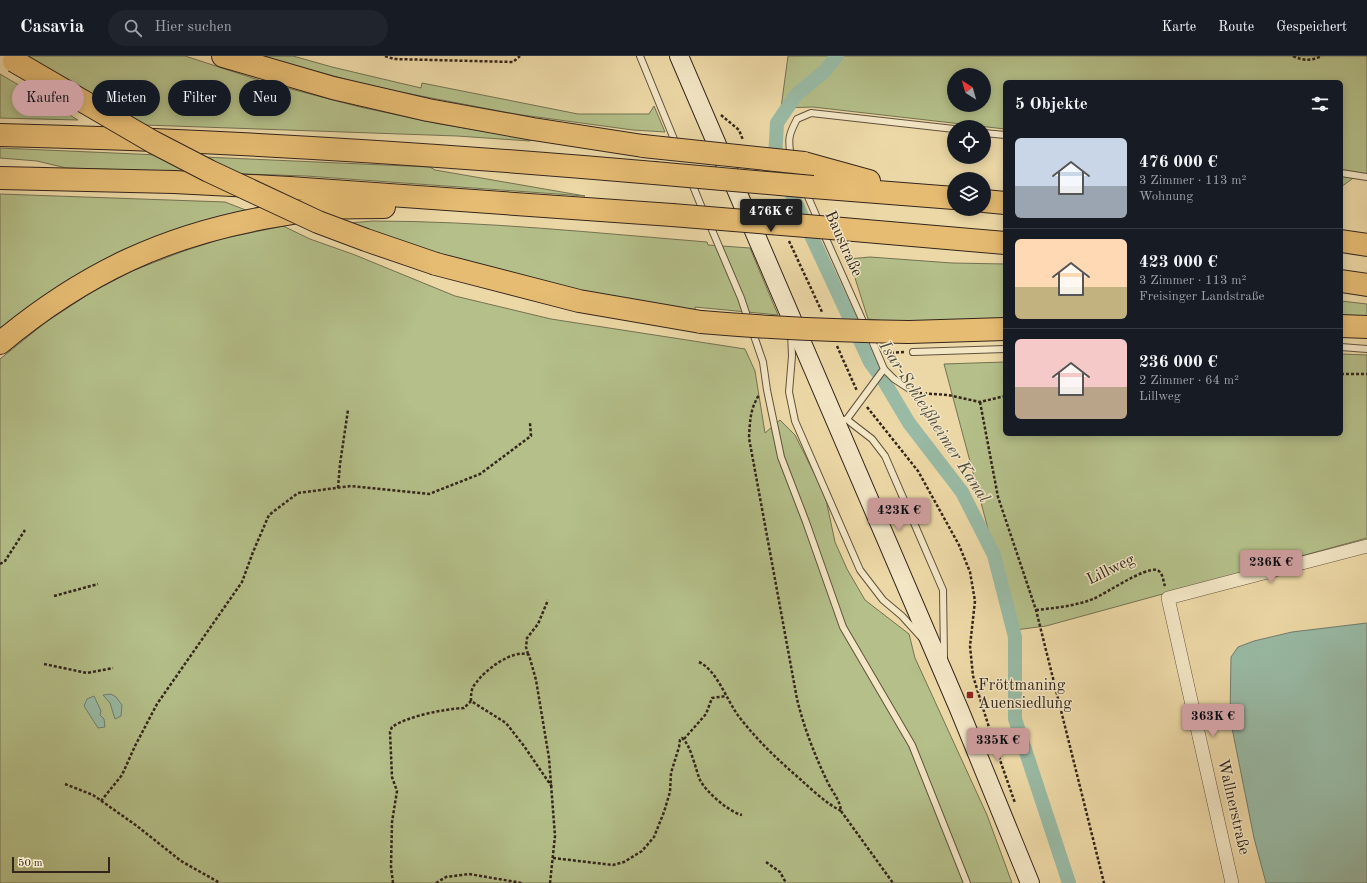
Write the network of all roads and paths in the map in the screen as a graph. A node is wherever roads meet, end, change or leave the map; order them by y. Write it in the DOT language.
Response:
graph roads {
  1 [pos="223,56"];
  2 [pos="385,56"];
  3 [pos="520,56"];
  4 [pos="640,56"];
  5 [pos="679,56"];
  6 [pos="1293,56"];
  7 [pos="1322,56"];
  8 [pos="9,59"];
  9 [pos="947,128"];
  10 [pos="991,134"];
  11 [pos="0,135"];
  12 [pos="1003,135"];
  13 [pos="682,160"];
  14 [pos="686,167"];
  15 [pos="1343,173"];
  16 [pos="803,175"];
  17 [pos="1367,177"];
  18 [pos="0,178"];
  19 [pos="947,197"];
  20 [pos="991,201"];
  21 [pos="492,202"];
  22 [pos="1003,202"];
  23 [pos="1343,241"];
  24 [pos="1003,243"];
  25 [pos="1367,245"];
  26 [pos="1343,281"];
  27 [pos="1367,285"];
  28 [pos="791,317"];
  29 [pos="1343,326"];
  30 [pos="1367,327"];
  31 [pos="1003,329"];
  32 [pos="911,342"];
  33 [pos="0,343"];
  34 [pos="1343,347"];
  35 [pos="1003,349"];
  36 [pos="1367,349"];
  37 [pos="877,353"];
  38 [pos="883,371"];
  39 [pos="1343,374"];
  40 [pos="1367,374"];
  41 [pos="767,390"];
  42 [pos="911,390"];
  43 [pos="1003,396"];
  44 [pos="980,402"];
  45 [pos="348,410"];
  46 [pos="842,421"];
  47 [pos="530,423"];
  48 [pos="338,488"];
  49 [pos="25,530"];
  50 [pos="1367,546"];
  51 [pos="0,564"];
  52 [pos="98,584"];
  53 [pos="54,596"];
  54 [pos="1168,598"];
  55 [pos="548,600"];
  56 [pos="1036,610"];
  57 [pos="935,654"];
  58 [pos="528,655"];
  59 [pos="699,662"];
  60 [pos="44,664"];
  61 [pos="113,668"];
  62 [pos="944,675"];
  63 [pos="726,696"];
  64 [pos="471,701"];
  65 [pos="684,739"];
  66 [pos="65,784"];
  67 [pos="552,787"];
  68 [pos="101,801"];
  69 [pos="841,811"];
  70 [pos="742,815"];
  71 [pos="553,858"];
  72 [pos="766,862"];
  73 [pos="220,883"];
  74 [pos="393,883"];
  75 [pos="436,883"];
  76 [pos="522,883"];
  77 [pos="550,883"];
  78 [pos="786,883"];
  79 [pos="893,883"];
  80 [pos="967,883"];
  81 [pos="1030,883"];
  82 [pos="1104,883"];
  83 [pos="1232,883"];
  1 -- 16 [label="highway, bridge"];
  2 -- 3 [label="path"];
  4 -- 13 [label="lane"];
  5 -- 28 [label="main road"];
  6 -- 7 [label="path"];
  8 -- 32 [label="highway, bridge"];
  9 -- 16 [label="lane, Baustraße"];
  10 -- 12 [label="lane"];
  11 -- 16 [label="highway, bridge"];
  14 -- 41 [label="lane"];
  15 -- 17 [label="lane"];
  16 -- 19 [label="highway"];
  16 -- 37 [label="lane, Baustraße"];
  18 -- 21 [label="highway"];
  20 -- 22 [label="highway"];
  21 -- 24 [label="highway, bridge"];
  21 -- 33 [label="highway"];
  23 -- 25 [label="highway"];
  26 -- 27 [label="highway"];
  28 -- 46 [label="main road"];
  28 -- 57 [label="lane"];
  29 -- 30 [label="highway"];
  31 -- 32 [label="highway"];
  32 -- 35 [label="lane"];
  32 -- 37 [label="path"];
  34 -- 36 [label="lane"];
  37 -- 38 [label="lane, Baustraße"];
  38 -- 42 [label="lane, Baustraße"];
  38 -- 46 [label="lane"];
  39 -- 40 [label="path"];
  41 -- 69 [label="path"];
  41 -- 80 [label="lane"];
  42 -- 44 [label="path"];
  43 -- 44 [label="path"];
  44 -- 56 [label="path"];
  45 -- 48 [label="path"];
  46 -- 57 [label="main road"];
  46 -- 62 [label="lane"];
  47 -- 48 [label="path"];
  48 -- 68 [label="path"];
  49 -- 51 [label="path"];
  50 -- 54 [label="street"];
  52 -- 53 [label="path"];
  54 -- 56 [label="path, Lillweg"];
  54 -- 83 [label="street, Wallnerstraße"];
  55 -- 58 [label="path"];
  56 -- 82 [label="path"];
  57 -- 62 [label="main road"];
  58 -- 64 [label="path"];
  58 -- 67 [label="path"];
  59 -- 63 [label="path"];
  60 -- 61 [label="path"];
  62 -- 81 [label="main road"];
  63 -- 65 [label="path"];
  63 -- 69 [label="path"];
  64 -- 67 [label="path"];
  64 -- 74 [label="path"];
  65 -- 70 [label="path"];
  65 -- 71 [label="path"];
  66 -- 68 [label="path"];
  67 -- 71 [label="path"];
  68 -- 73 [label="path"];
  69 -- 79 [label="path"];
  71 -- 77 [label="path"];
  72 -- 78 [label="path"];
  75 -- 76 [label="path"];
}
